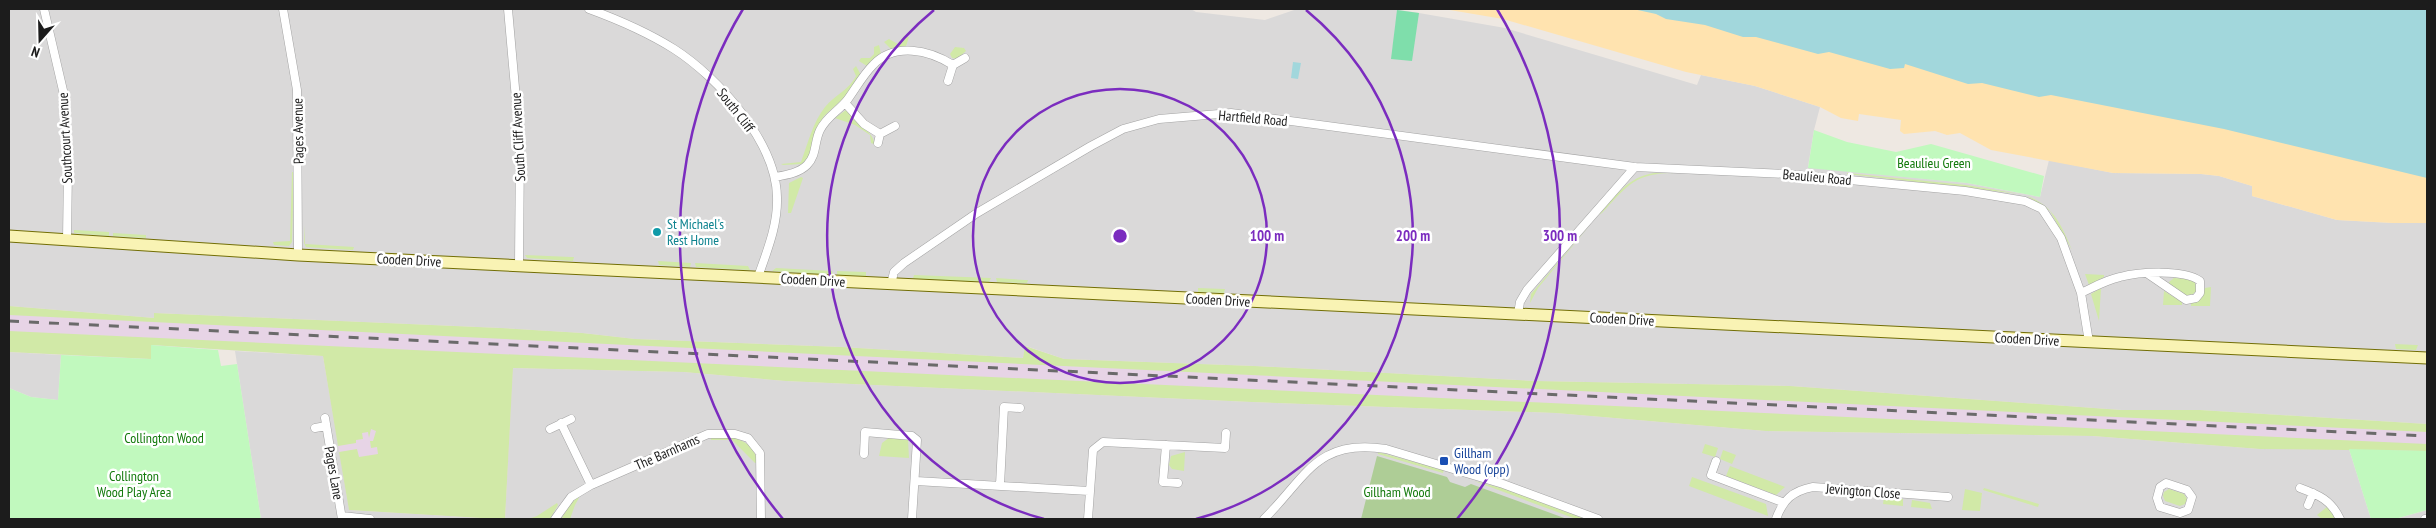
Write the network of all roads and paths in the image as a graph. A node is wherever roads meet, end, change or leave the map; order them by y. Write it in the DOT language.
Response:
graph roads {
  1 [pos="44,9"];
  2 [pos="283,9"];
  3 [pos="508,9"];
  4 [pos="589,9"];
  5 [pos="966,58"];
  6 [pos="953,65"];
  7 [pos="948,81"];
  8 [pos="844,103"];
  9 [pos="894,126"];
  10 [pos="880,134"];
  11 [pos="878,143"];
  12 [pos="1635,167"];
  13 [pos="775,177"];
  14 [pos="9,236"];
  15 [pos="67,240"];
  16 [pos="298,255"];
  17 [pos="519,265"];
  18 [pos="2148,274"];
  19 [pos="758,277"];
  20 [pos="891,284"];
  21 [pos="2081,293"];
  22 [pos="1518,314"];
  23 [pos="2090,342"];
  24 [pos="2427,358"];
  25 [pos="1020,408"];
  26 [pos="571,418"];
  27 [pos="561,423"];
  28 [pos="315,428"];
  29 [pos="550,429"];
  30 [pos="1226,433"];
  31 [pos="1166,445"];
  32 [pos="864,454"];
  33 [pos="1716,461"];
  34 [pos="916,480"];
  35 [pos="1178,483"];
  36 [pos="592,485"];
  37 [pos="1000,485"];
  38 [pos="2300,488"];
  39 [pos="1089,491"];
  40 [pos="2313,493"];
  41 [pos="1948,497"];
  42 [pos="1782,502"];
  43 [pos="2308,505"];
  44 [pos="2170,510"];
  45 [pos="342,518"];
  46 [pos="370,519"];
  47 [pos="555,519"];
  48 [pos="761,519"];
  49 [pos="912,519"];
  50 [pos="1088,519"];
  51 [pos="1264,519"];
  52 [pos="1598,519"];
  53 [pos="1776,519"];
  54 [pos="2167,519"];
  55 [pos="2340,519"];
  1 -- 15 [label="street, Southcourt Avenue"];
  2 -- 16 [label="street, Pages Avenue"];
  3 -- 17 [label="street, South Cliff Avenue"];
  4 -- 13 [label="street, South Cliff"];
  5 -- 6 [label="street"];
  6 -- 7 [label="street"];
  6 -- 8 [label="street"];
  8 -- 10 [label="street"];
  8 -- 13 [label="street"];
  9 -- 10 [label="street"];
  10 -- 11 [label="street"];
  12 -- 20 [label="street, Hartfield Road"];
  12 -- 21 [label="street, Beaulieu Road"];
  12 -- 22 [label="street"];
  13 -- 19 [label="street, South Cliff"];
  14 -- 15 [label="main road, Cooden Drive"];
  15 -- 16 [label="main road, Cooden Drive"];
  16 -- 17 [label="main road, Cooden Drive"];
  17 -- 19 [label="main road, Cooden Drive"];
  18 -- 18 [label="street"];
  18 -- 21 [label="street"];
  19 -- 20 [label="main road, Cooden Drive"];
  20 -- 22 [label="main road, Cooden Drive"];
  21 -- 23 [label="street, Beaulieu Road"];
  22 -- 23 [label="main road, Cooden Drive"];
  23 -- 24 [label="main road, Cooden Drive"];
  25 -- 37 [label="street"];
  26 -- 27 [label="street"];
  27 -- 29 [label="street"];
  27 -- 36 [label="street"];
  28 -- 45 [label="street, Pages Lane"];
  30 -- 31 [label="street"];
  31 -- 35 [label="street"];
  31 -- 39 [label="street"];
  32 -- 34 [label="street"];
  33 -- 42 [label="street"];
  34 -- 37 [label="street"];
  34 -- 49 [label="street"];
  36 -- 47 [label="street, The Barnhams"];
  36 -- 48 [label="street, The Barnhams"];
  37 -- 39 [label="street"];
  38 -- 40 [label="street"];
  39 -- 50 [label="street"];
  40 -- 43 [label="street"];
  40 -- 55 [label="street"];
  41 -- 42 [label="street, Jevington Close"];
  42 -- 53 [label="street"];
  44 -- 44 [label="street"];
  44 -- 54 [label="street"];
  45 -- 46 [label="street"];
  51 -- 52 [label="street"];
}
